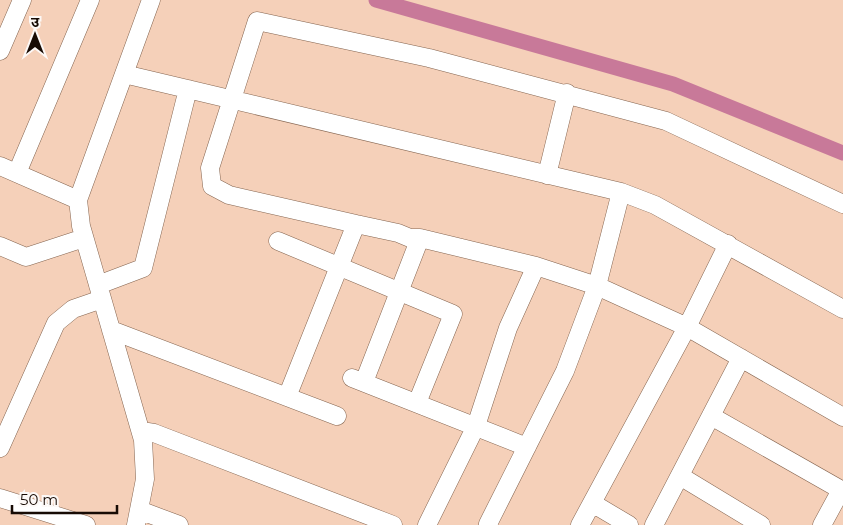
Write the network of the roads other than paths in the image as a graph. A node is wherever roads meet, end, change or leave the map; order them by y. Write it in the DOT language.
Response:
graph roads {
  1 [pos="22,0"];
  2 [pos="90,0"];
  3 [pos="151,0"];
  4 [pos="0,50"];
  5 [pos="124,74"];
  6 [pos="188,89"];
  7 [pos="567,93"];
  8 [pos="233,100"];
  9 [pos="0,166"];
  10 [pos="17,173"];
  11 [pos="546,175"];
  12 [pos="621,192"];
  13 [pos="78,200"];
  14 [pos="843,204"];
  15 [pos="356,224"];
  16 [pos="84,238"];
  17 [pos="420,238"];
  18 [pos="278,241"];
  19 [pos="728,244"];
  20 [pos="0,246"];
  21 [pos="340,266"];
  22 [pos="536,266"];
  23 [pos="597,286"];
  24 [pos="400,291"];
  25 [pos="100,292"];
  26 [pos="843,309"];
  27 [pos="686,327"];
  28 [pos="111,330"];
  29 [pos="741,358"];
  30 [pos="287,397"];
  31 [pos="418,404"];
  32 [pos="337,416"];
  33 [pos="711,416"];
  34 [pos="843,417"];
  35 [pos="476,426"];
  36 [pos="141,431"];
  37 [pos="528,447"];
  38 [pos="0,448"];
  39 [pos="680,476"];
  40 [pos="842,491"];
  41 [pos="0,498"];
  42 [pos="592,503"];
  43 [pos="138,517"];
  44 [pos="86,525"];
  45 [pos="179,525"];
  46 [pos="393,525"];
  47 [pos="427,525"];
  48 [pos="489,525"];
  49 [pos="580,525"];
  50 [pos="629,525"];
  51 [pos="654,525"];
  52 [pos="761,525"];
  53 [pos="822,525"];
  1 -- 4 [label="street"];
  2 -- 10 [label="street"];
  3 -- 5 [label="street"];
  5 -- 6 [label="street"];
  5 -- 13 [label="street"];
  6 -- 8 [label="street"];
  6 -- 25 [label="street"];
  7 -- 8 [label="street"];
  7 -- 11 [label="street"];
  7 -- 14 [label="street"];
  8 -- 11 [label="street"];
  8 -- 15 [label="street"];
  9 -- 10 [label="street"];
  10 -- 13 [label="street"];
  11 -- 12 [label="street"];
  12 -- 19 [label="street"];
  12 -- 23 [label="street"];
  13 -- 16 [label="street"];
  15 -- 17 [label="street"];
  15 -- 21 [label="street"];
  16 -- 20 [label="street"];
  16 -- 25 [label="street"];
  17 -- 22 [label="street"];
  17 -- 24 [label="street"];
  18 -- 21 [label="street"];
  19 -- 26 [label="street"];
  19 -- 27 [label="street"];
  21 -- 24 [label="street"];
  21 -- 30 [label="street"];
  22 -- 23 [label="street"];
  22 -- 35 [label="street"];
  23 -- 27 [label="street"];
  23 -- 37 [label="street"];
  24 -- 31 [label="street"];
  24 -- 31 [label="street"];
  25 -- 28 [label="street"];
  25 -- 38 [label="street"];
  27 -- 29 [label="street"];
  27 -- 42 [label="street"];
  28 -- 30 [label="street"];
  28 -- 36 [label="street"];
  29 -- 33 [label="street"];
  29 -- 34 [label="street"];
  30 -- 32 [label="street"];
  31 -- 35 [label="street"];
  33 -- 39 [label="street"];
  33 -- 40 [label="street"];
  35 -- 37 [label="street"];
  35 -- 47 [label="street"];
  36 -- 43 [label="street"];
  36 -- 46 [label="street"];
  37 -- 48 [label="street"];
  39 -- 51 [label="street"];
  39 -- 52 [label="street"];
  40 -- 53 [label="street"];
  41 -- 44 [label="street"];
  42 -- 49 [label="street"];
  42 -- 50 [label="street"];
  43 -- 45 [label="street"];
}
